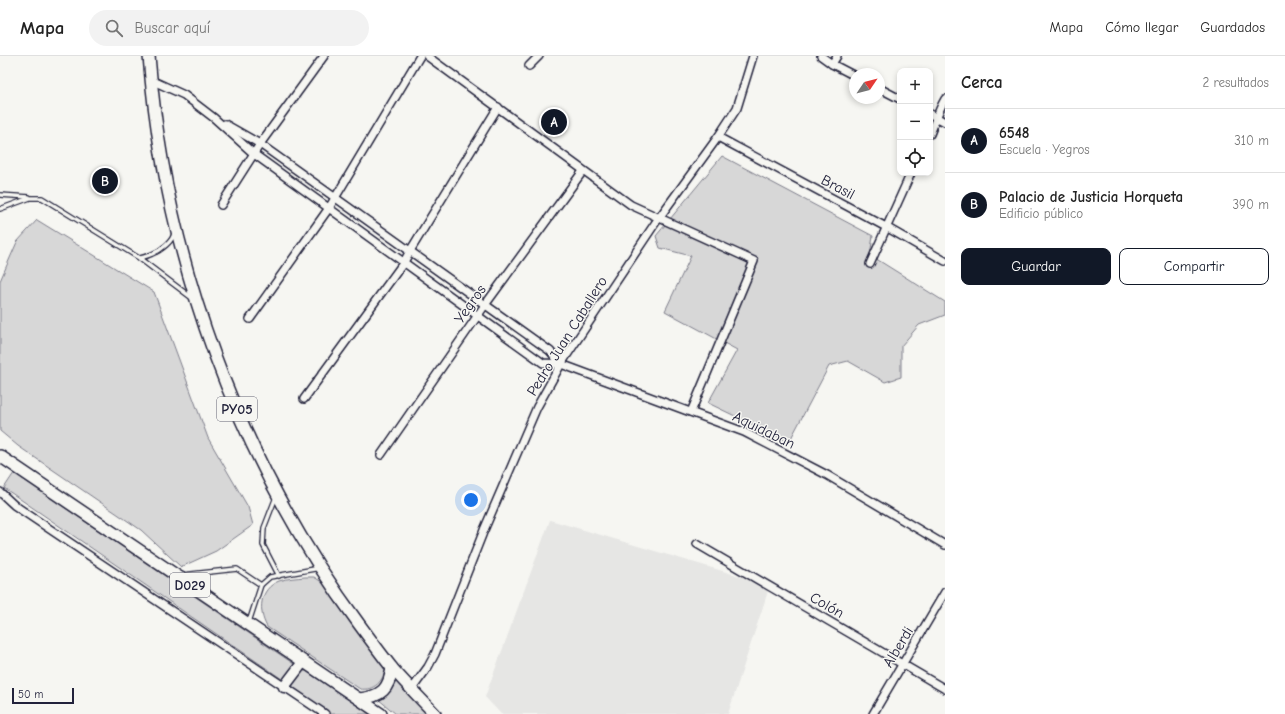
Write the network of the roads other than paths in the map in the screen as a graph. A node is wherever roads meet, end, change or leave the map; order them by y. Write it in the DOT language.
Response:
graph roads {
  1 [pos="149,56"];
  2 [pos="324,56"];
  3 [pos="420,56"];
  4 [pos="427,56"];
  5 [pos="539,56"];
  6 [pos="753,56"];
  7 [pos="821,56"];
  8 [pos="837,56"];
  9 [pos="832,64"];
  10 [pos="530,66"];
  11 [pos="849,73"];
  12 [pos="150,80"];
  13 [pos="885,91"];
  14 [pos="897,97"];
  15 [pos="945,99"];
  16 [pos="498,108"];
  17 [pos="933,116"];
  18 [pos="214,118"];
  19 [pos="938,118"];
  20 [pos="945,122"];
  21 [pos="933,128"];
  22 [pos="718,137"];
  23 [pos="260,144"];
  24 [pos="254,154"];
  25 [pos="583,171"];
  26 [pos="911,176"];
  27 [pos="0,196"];
  28 [pos="30,198"];
  29 [pos="336,198"];
  30 [pos="221,205"];
  31 [pos="329,208"];
  32 [pos="0,209"];
  33 [pos="659,218"];
  34 [pos="175,223"];
  35 [pos="886,227"];
  36 [pos="410,251"];
  37 [pos="139,258"];
  38 [pos="945,261"];
  39 [pos="404,262"];
  40 [pos="870,264"];
  41 [pos="196,301"];
  42 [pos="486,305"];
  43 [pos="478,315"];
  44 [pos="250,319"];
  45 [pos="561,364"];
  46 [pos="304,399"];
  47 [pos="691,412"];
  48 [pos="381,455"];
  49 [pos="0,456"];
  50 [pos="0,492"];
  51 [pos="278,494"];
  52 [pos="697,544"];
  53 [pos="945,545"];
  54 [pos="321,568"];
  55 [pos="177,576"];
  56 [pos="279,576"];
  57 [pos="260,585"];
  58 [pos="945,592"];
  59 [pos="248,624"];
  60 [pos="303,662"];
  61 [pos="902,664"];
  62 [pos="392,668"];
  63 [pos="284,687"];
  64 [pos="945,689"];
  65 [pos="412,690"];
  66 [pos="360,699"];
  67 [pos="324,714"];
  68 [pos="381,714"];
  69 [pos="435,714"];
  70 [pos="873,714"];
  1 -- 12 [label="main road, PY05"];
  2 -- 23 [label="street"];
  3 -- 29 [label="street"];
  4 -- 16 [label="street"];
  5 -- 10 [label="street"];
  6 -- 22 [label="street, Pedro Juan Caballero"];
  7 -- 9 [label="street"];
  8 -- 9 [label="street"];
  9 -- 11 [label="street"];
  12 -- 18 [label="street"];
  12 -- 34 [label="main road, PY05"];
  13 -- 14 [label="street"];
  15 -- 19 [label="street"];
  16 -- 25 [label="street"];
  16 -- 36 [label="street"];
  17 -- 19 [label="street"];
  18 -- 23 [label="street"];
  18 -- 24 [label="street, Aquidaban"];
  19 -- 20 [label="street"];
  19 -- 21 [label="street"];
  22 -- 33 [label="street, Pedro Juan Caballero"];
  22 -- 35 [label="street, Brasil"];
  23 -- 24 [label="street"];
  23 -- 29 [label="street"];
  24 -- 30 [label="street"];
  24 -- 31 [label="street, Aquidaban"];
  25 -- 33 [label="street"];
  25 -- 42 [label="street, Yegros"];
  26 -- 35 [label="street"];
  27 -- 28 [label="lane"];
  28 -- 32 [label="lane"];
  28 -- 37 [label="lane"];
  29 -- 31 [label="street"];
  29 -- 36 [label="street"];
  31 -- 39 [label="street, Aquidaban"];
  31 -- 44 [label="street"];
  33 -- 45 [label="street, Pedro Juan Caballero"];
  33 -- 47 [label="street"];
  34 -- 37 [label="lane"];
  34 -- 41 [label="main road, PY05"];
  35 -- 38 [label="street, Brasil"];
  35 -- 40 [label="street"];
  36 -- 39 [label="street"];
  36 -- 42 [label="street"];
  37 -- 41 [label="lane"];
  39 -- 43 [label="street, Aquidaban"];
  39 -- 46 [label="street"];
  41 -- 51 [label="main road, PY05"];
  42 -- 43 [label="street, Yegros"];
  42 -- 45 [label="street"];
  43 -- 45 [label="street, Aquidaban"];
  43 -- 48 [label="street, Yegros"];
  45 -- 47 [label="street, Aquidaban"];
  45 -- 65 [label="street, Pedro Juan Caballero"];
  47 -- 53 [label="street, Aquidaban"];
  49 -- 55 [label="main road, D029"];
  50 -- 63 [label="street"];
  51 -- 54 [label="main road, PY05"];
  51 -- 56 [label="lane"];
  52 -- 61 [label="street, Colón"];
  54 -- 56 [label="lane"];
  54 -- 62 [label="main road, PY05"];
  55 -- 57 [label="lane"];
  55 -- 59 [label="main road, D029"];
  56 -- 57 [label="lane"];
  57 -- 59 [label="lane"];
  58 -- 61 [label="street, Alberdi"];
  59 -- 60 [label="main road, D029"];
  60 -- 63 [label="main road"];
  60 -- 66 [label="main road, D029"];
  61 -- 64 [label="street, Colón"];
  61 -- 70 [label="street, Alberdi"];
  62 -- 65 [label="main road, PY05"];
  62 -- 66 [label="main road"];
  63 -- 67 [label="street"];
  65 -- 69 [label="main road, PY05"];
  66 -- 68 [label="main road, D029"];
}
